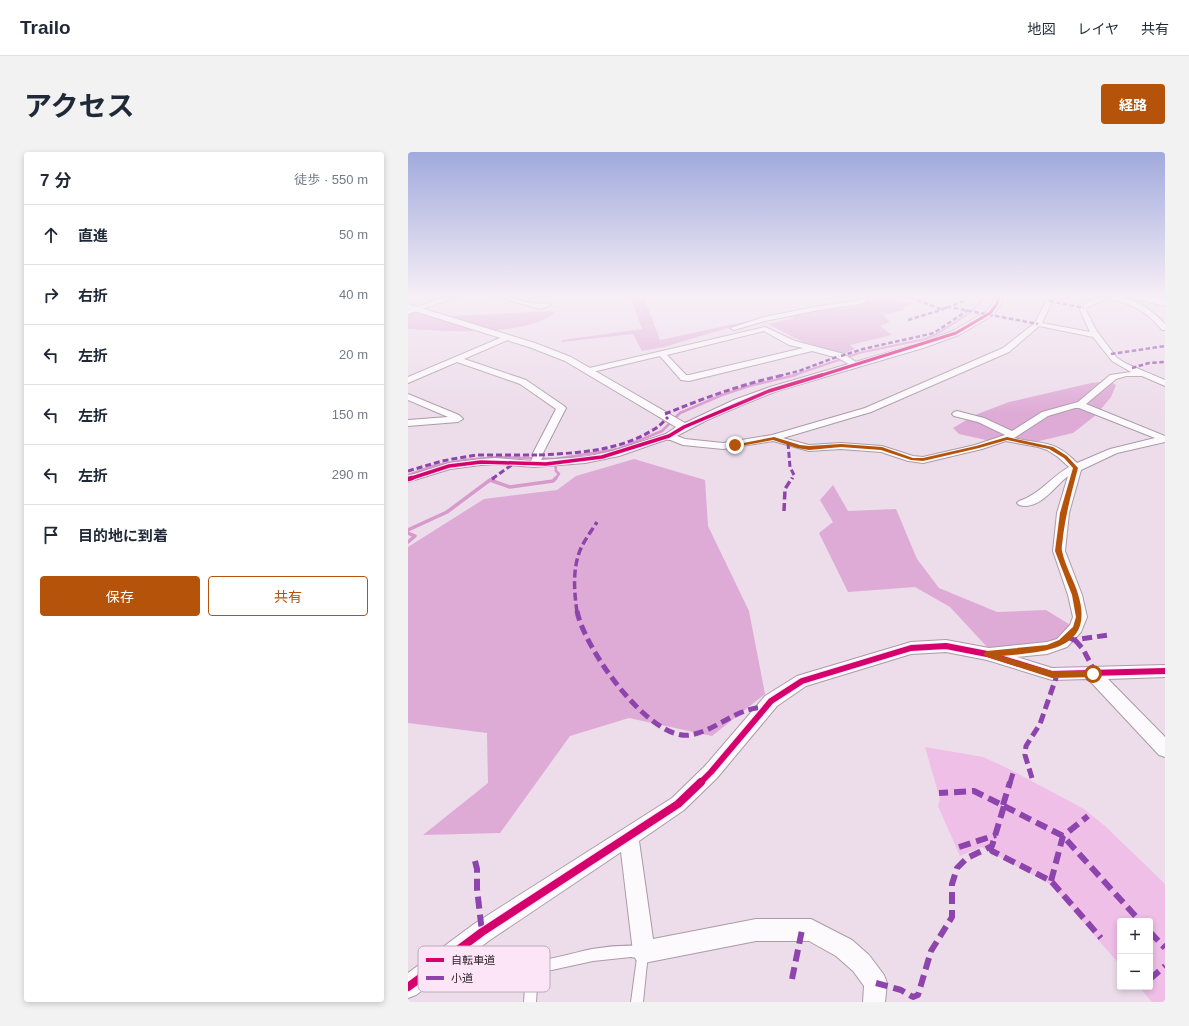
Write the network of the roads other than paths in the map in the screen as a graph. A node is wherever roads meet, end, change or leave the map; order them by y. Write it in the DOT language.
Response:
graph roads {
  1 [pos="499,335"];
  2 [pos="711,335"];
  3 [pos="741,335"];
  4 [pos="775,335"];
  5 [pos="950,335"];
  6 [pos="1025,335"];
  7 [pos="1090,335"];
  8 [pos="1097,336"];
  9 [pos="507,337"];
  10 [pos="812,348"];
  11 [pos="657,354"];
  12 [pos="457,359"];
  13 [pos="853,362"];
  14 [pos="588,371"];
  15 [pos="408,380"];
  16 [pos="1165,384"];
  17 [pos="408,397"];
  18 [pos="1080,405"];
  19 [pos="957,414"];
  20 [pos="677,422"];
  21 [pos="408,423"];
  22 [pos="669,436"];
  23 [pos="1009,436"];
  24 [pos="774,438"];
  25 [pos="1165,439"];
  26 [pos="536,461"];
  27 [pos="1076,468"];
  28 [pos="408,479"];
  29 [pos="1023,503"];
  30 [pos="987,654"];
  31 [pos="1165,671"];
  32 [pos="1093,674"];
  33 [pos="1165,749"];
  34 [pos="629,837"];
  35 [pos="467,942"];
  36 [pos="462,946"];
  37 [pos="468,946"];
  38 [pos="644,952"];
  39 [pos="550,965"];
  40 [pos="418,979"];
  41 [pos="408,987"];
  42 [pos="531,992"];
  43 [pos="530,1002"];
  44 [pos="637,1002"];
  45 [pos="874,1002"];
  1 -- 9 [label="street"];
  2 -- 11 [label="street"];
  3 -- 11 [label="street"];
  4 -- 10 [label="street"];
  5 -- 13 [label="street"];
  6 -- 24 [label="street"];
  7 -- 8 [label="street"];
  8 -- 16 [label="street"];
  9 -- 12 [label="street"];
  9 -- 14 [label="street"];
  10 -- 11 [label="street"];
  10 -- 13 [label="street"];
  11 -- 14 [label="street"];
  12 -- 15 [label="street"];
  12 -- 26 [label="street"];
  13 -- 20 [label="street"];
  14 -- 20 [label="street"];
  16 -- 18 [label="street"];
  17 -- 21 [label="street"];
  18 -- 23 [label="street"];
  18 -- 25 [label="street"];
  19 -- 23 [label="street"];
  20 -- 22 [label="street"];
  22 -- 24 [label="street"];
  22 -- 26 [label="street"];
  23 -- 24 [label="street"];
  23 -- 27 [label="street"];
  25 -- 27 [label="street"];
  26 -- 28 [label="street"];
  27 -- 29 [label="street"];
  27 -- 30 [label="street"];
  30 -- 32 [label="street"];
  30 -- 34 [label="street"];
  31 -- 32 [label="street"];
  32 -- 33 [label="street"];
  34 -- 35 [label="street"];
  34 -- 38 [label="street"];
  35 -- 36 [label="street"];
  35 -- 37 [label="lane"];
  38 -- 39 [label="lane"];
  38 -- 44 [label="lane"];
  38 -- 45 [label="street"];
  40 -- 41 [label="street"];
  42 -- 43 [label="lane"];
}
